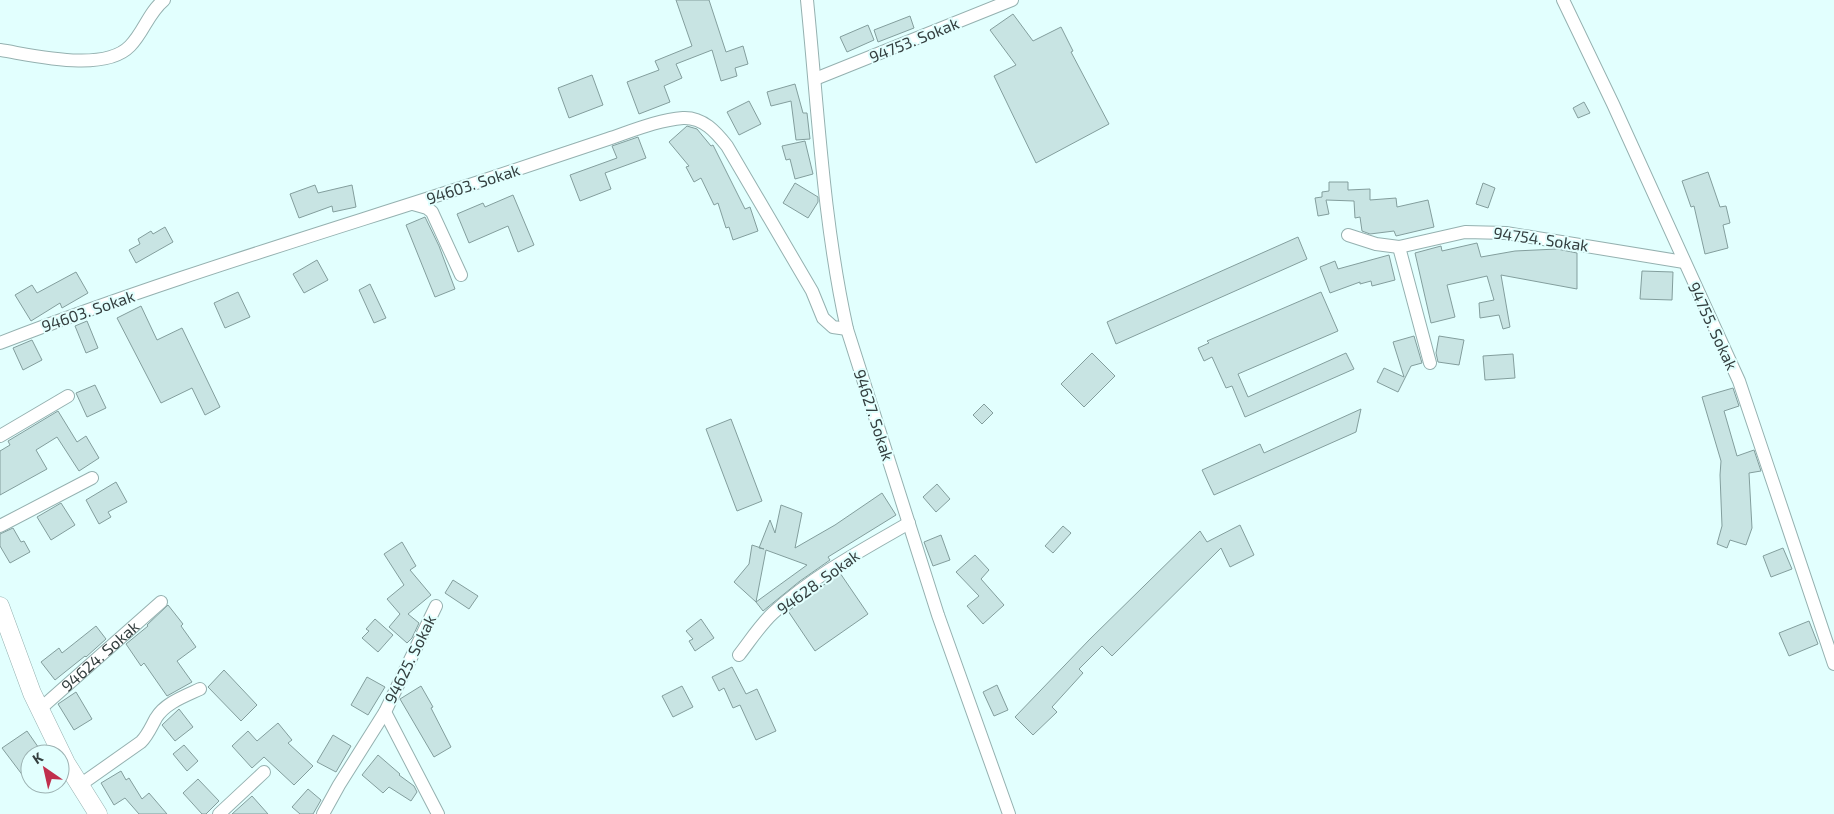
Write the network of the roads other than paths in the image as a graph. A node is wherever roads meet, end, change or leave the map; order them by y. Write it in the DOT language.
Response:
graph roads {
  1 [pos="164,0"];
  2 [pos="807,0"];
  3 [pos="1012,0"];
  4 [pos="1562,0"];
  5 [pos="0,50"];
  6 [pos="815,80"];
  7 [pos="413,204"];
  8 [pos="1348,235"];
  9 [pos="1399,247"];
  10 [pos="1684,262"];
  11 [pos="461,275"];
  12 [pos="847,329"];
  13 [pos="0,343"];
  14 [pos="1430,363"];
  15 [pos="68,396"];
  16 [pos="0,436"];
  17 [pos="92,478"];
  18 [pos="909,523"];
  19 [pos="0,526"];
  20 [pos="160,602"];
  21 [pos="0,606"];
  22 [pos="436,606"];
  23 [pos="739,655"];
  24 [pos="1834,664"];
  25 [pos="200,689"];
  26 [pos="40,710"];
  27 [pos="384,712"];
  28 [pos="264,772"];
  29 [pos="80,786"];
  30 [pos="98,814"];
  31 [pos="219,814"];
  32 [pos="323,814"];
  33 [pos="438,814"];
  34 [pos="1009,814"];
  1 -- 5 [label="street"];
  2 -- 6 [label="street, 94627. Sokak"];
  3 -- 6 [label="street, 94753. Sokak"];
  4 -- 10 [label="street, 94755. Sokak"];
  6 -- 12 [label="street, 94627. Sokak"];
  7 -- 11 [label="street"];
  7 -- 12 [label="street, 94603. Sokak"];
  7 -- 13 [label="street, 94603. Sokak"];
  8 -- 9 [label="street, 94754. Sokak"];
  9 -- 10 [label="street, 94754. Sokak"];
  9 -- 14 [label="street"];
  10 -- 24 [label="street, 94755. Sokak"];
  12 -- 18 [label="street, 94627. Sokak"];
  15 -- 16 [label="street"];
  17 -- 19 [label="street"];
  18 -- 23 [label="street, 94628. Sokak"];
  18 -- 34 [label="street, 94627. Sokak"];
  20 -- 26 [label="street, 94624. Sokak"];
  21 -- 26 [label="street"];
  22 -- 27 [label="street, 94625. Sokak"];
  25 -- 29 [label="street"];
  26 -- 29 [label="street"];
  27 -- 32 [label="street, 94625. Sokak"];
  27 -- 33 [label="street, 94625. Sokak"];
  28 -- 31 [label="street"];
  29 -- 30 [label="street"];
}
